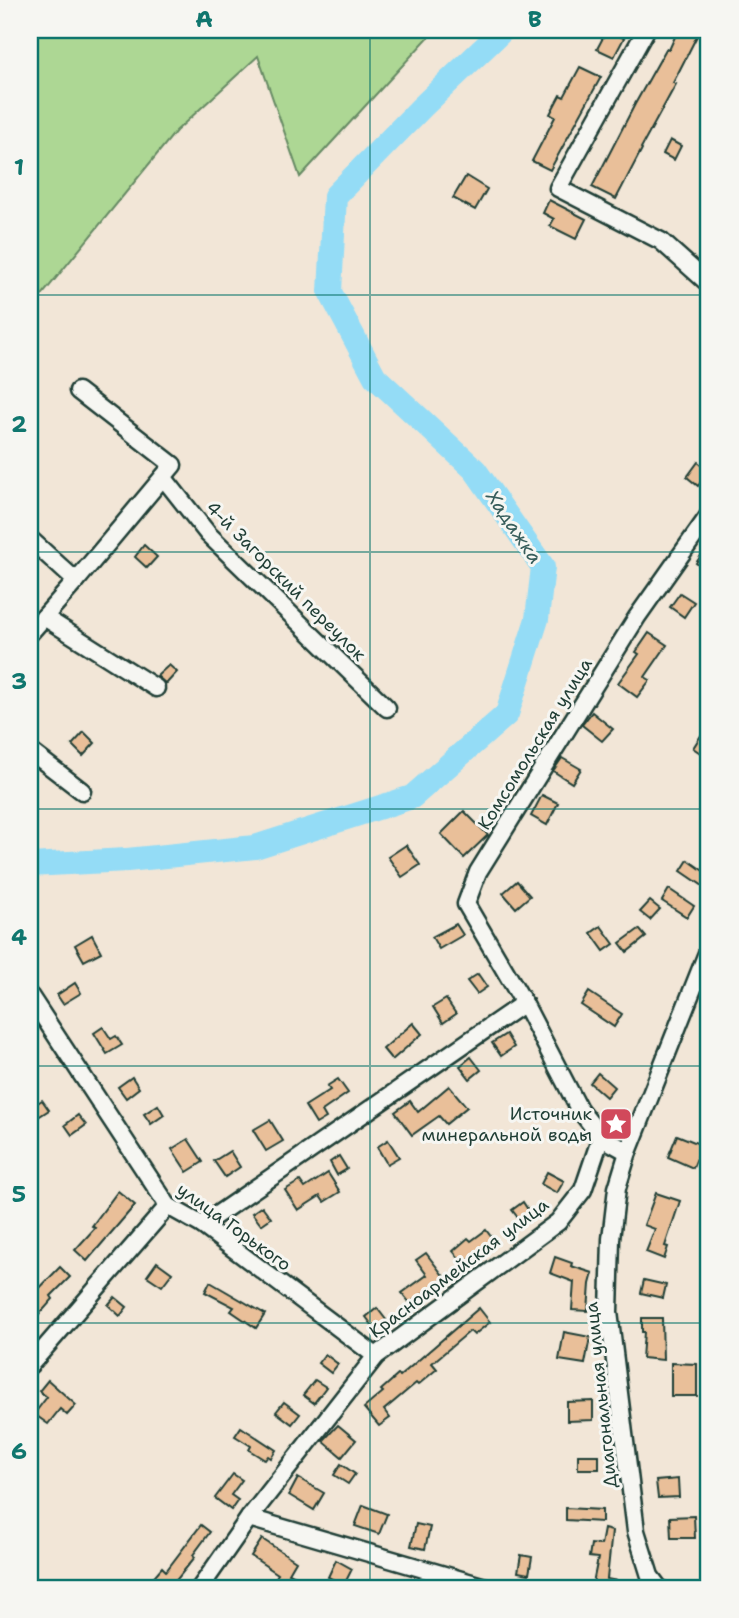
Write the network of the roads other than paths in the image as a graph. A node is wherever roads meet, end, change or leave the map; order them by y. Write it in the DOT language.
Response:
graph roads {
  1 [pos="646,30"];
  2 [pos="709,284"];
  3 [pos="78,391"];
  4 [pos="168,471"];
  5 [pos="709,515"];
  6 [pos="30,538"];
  7 [pos="76,582"];
  8 [pos="44,617"];
  9 [pos="30,633"];
  10 [pos="156,688"];
  11 [pos="387,708"];
  12 [pos="30,751"];
  13 [pos="82,790"];
  14 [pos="709,948"];
  15 [pos="30,996"];
  16 [pos="524,1003"];
  17 [pos="601,1137"];
  18 [pos="628,1152"];
  19 [pos="168,1206"];
  20 [pos="202,1225"];
  21 [pos="376,1356"];
  22 [pos="30,1365"];
  23 [pos="249,1518"];
  24 [pos="200,1588"];
  25 [pos="483,1588"];
  26 [pos="659,1588"];
  1 -- 2 [label="street"];
  3 -- 4 [label="street, 4-й Загорский переулок"];
  4 -- 7 [label="street"];
  4 -- 11 [label="street, 4-й Загорский переулок"];
  5 -- 16 [label="street, Комсомольская улица"];
  6 -- 7 [label="street"];
  7 -- 8 [label="street"];
  8 -- 9 [label="street"];
  8 -- 10 [label="street"];
  12 -- 13 [label="street"];
  14 -- 18 [label="street"];
  15 -- 19 [label="street, улица Горького"];
  16 -- 17 [label="street, Комсомольская улица"];
  16 -- 20 [label="street"];
  17 -- 18 [label="street"];
  17 -- 21 [label="street, Красноармейская улица"];
  18 -- 26 [label="street, Диагональная улица"];
  19 -- 20 [label="street, улица Горького"];
  19 -- 22 [label="street"];
  20 -- 21 [label="street, улица Горького"];
  21 -- 23 [label="street, Красноармейская улица"];
  23 -- 24 [label="street, Красноармейская улица"];
  23 -- 25 [label="street"];
}
